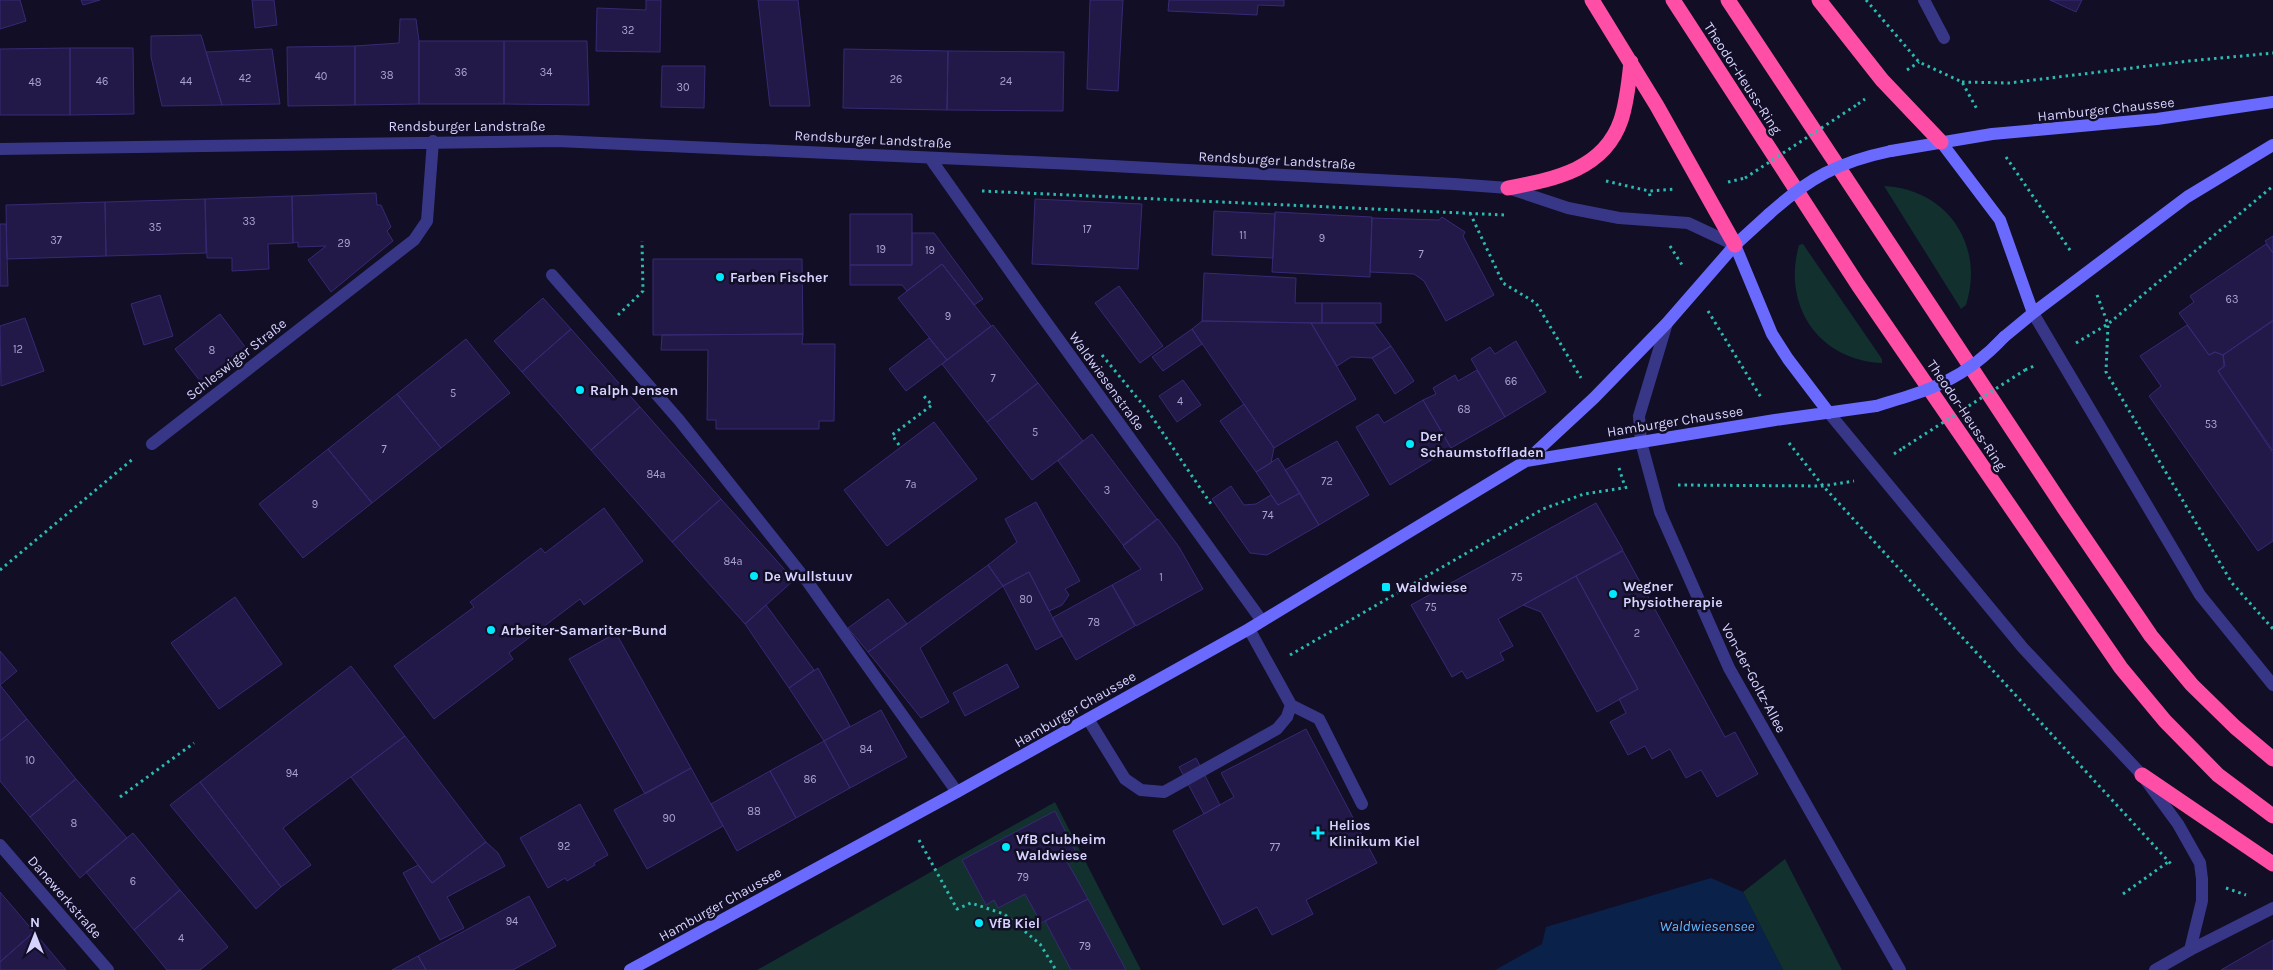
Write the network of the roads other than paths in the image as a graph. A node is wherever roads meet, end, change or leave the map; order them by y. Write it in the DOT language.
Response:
graph roads {
  1 [pos="1592,0"];
  2 [pos="1673,0"];
  3 [pos="1728,0"];
  4 [pos="1819,0"];
  5 [pos="1924,0"];
  6 [pos="1944,38"];
  7 [pos="1631,62"];
  8 [pos="2273,102"];
  9 [pos="433,141"];
  10 [pos="1941,142"];
  11 [pos="2273,145"];
  12 [pos="0,149"];
  13 [pos="930,158"];
  14 [pos="1508,188"];
  15 [pos="1735,245"];
  16 [pos="552,275"];
  17 [pos="2033,313"];
  18 [pos="1667,323"];
  19 [pos="1829,413"];
  20 [pos="1641,442"];
  21 [pos="152,444"];
  22 [pos="1526,461"];
  23 [pos="1262,621"];
  24 [pos="1249,629"];
  25 [pos="2273,685"];
  26 [pos="1291,705"];
  27 [pos="1088,719"];
  28 [pos="2273,759"];
  29 [pos="2142,775"];
  30 [pos="957,792"];
  31 [pos="1362,804"];
  32 [pos="2273,816"];
  33 [pos="0,845"];
  34 [pos="2273,864"];
  35 [pos="2273,908"];
  36 [pos="2190,950"];
  37 [pos="108,970"];
  38 [pos="630,970"];
  39 [pos="1900,970"];
  40 [pos="2155,970"];
  1 -- 7 [label="highway"];
  2 -- 32 [label="highway, Theodor-Heuss-Ring"];
  3 -- 28 [label="highway, Theodor-Heuss-Ring"];
  4 -- 10 [label="highway"];
  5 -- 6 [label="street"];
  7 -- 14 [label="highway"];
  7 -- 15 [label="highway"];
  8 -- 10 [label="main road, Hamburger Chaussee"];
  9 -- 12 [label="street, Rendsburger Landstraße"];
  9 -- 13 [label="street, Rendsburger Landstraße"];
  9 -- 21 [label="street, Schleswiger Straße"];
  10 -- 15 [label="main road, Hamburger Chaussee, bridge"];
  10 -- 17 [label="main road"];
  11 -- 17 [label="main road, Hamburger Chaussee"];
  13 -- 14 [label="street, Rendsburger Landstraße"];
  13 -- 23 [label="street, Waldwiesenstraße"];
  14 -- 15 [label="street, Rendsburger Landstraße"];
  15 -- 18 [label="main road, Hamburger Chaussee"];
  15 -- 19 [label="main road"];
  16 -- 30 [label="street"];
  17 -- 19 [label="main road, Hamburger Chaussee, bridge"];
  17 -- 25 [label="street"];
  18 -- 20 [label="street, Von-der-Goltz-Allee"];
  18 -- 22 [label="main road, Hamburger Chaussee"];
  19 -- 20 [label="main road, Hamburger Chaussee"];
  19 -- 29 [label="street"];
  20 -- 22 [label="main road, Hamburger Chaussee"];
  20 -- 39 [label="street, Von-der-Goltz-Allee"];
  22 -- 23 [label="main road, Hamburger Chaussee"];
  23 -- 24 [label="main road, Hamburger Chaussee"];
  24 -- 26 [label="street"];
  24 -- 27 [label="main road, Hamburger Chaussee"];
  26 -- 27 [label="street"];
  26 -- 31 [label="street"];
  27 -- 30 [label="main road, Hamburger Chaussee"];
  29 -- 34 [label="highway"];
  29 -- 36 [label="street"];
  30 -- 38 [label="main road, Hamburger Chaussee"];
  33 -- 37 [label="street, Danewerkstraße"];
  35 -- 36 [label="street"];
  36 -- 40 [label="street"];
}
